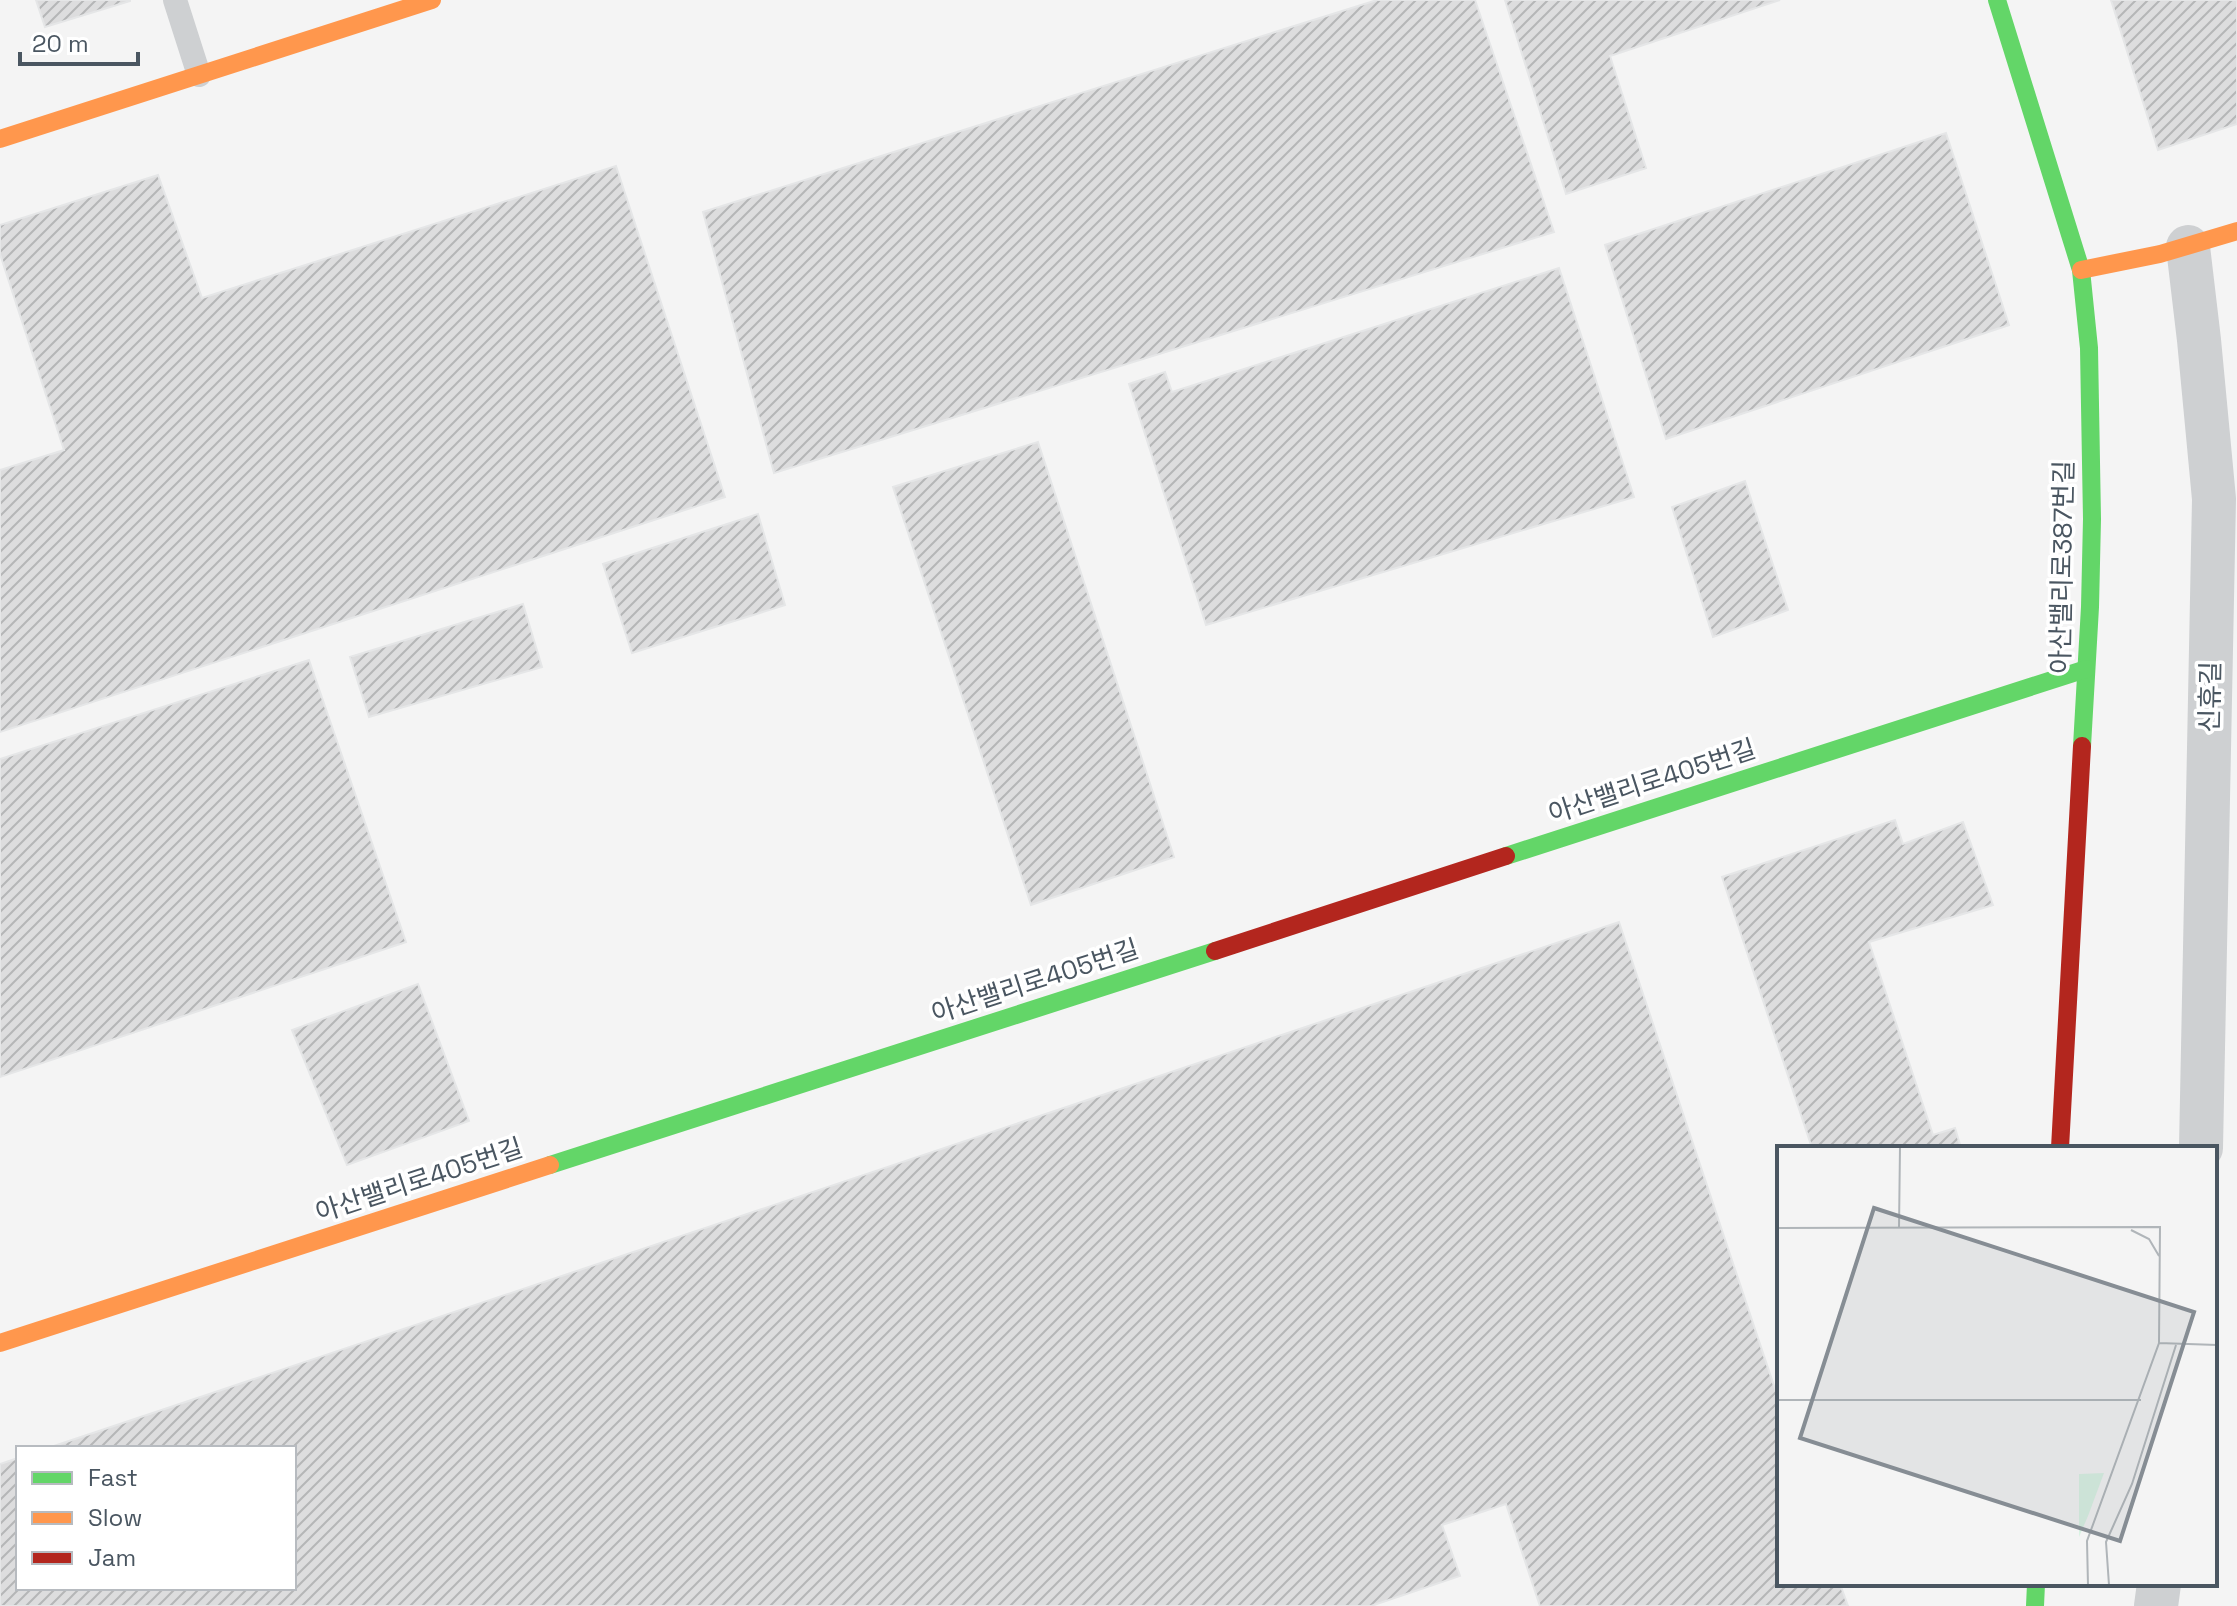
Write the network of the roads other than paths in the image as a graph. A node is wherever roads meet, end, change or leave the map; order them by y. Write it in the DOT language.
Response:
graph roads {
  1 [pos="175,0"];
  2 [pos="432,0"];
  3 [pos="1997,0"];
  4 [pos="199,75"];
  5 [pos="0,139"];
  6 [pos="2237,231"];
  7 [pos="2188,247"];
  8 [pos="2081,270"];
  9 [pos="2086,669"];
  10 [pos="2060,1146"];
  11 [pos="2201,1146"];
  12 [pos="0,1343"];
  13 [pos="2036,1586"];
  14 [pos="2159,1586"];
  15 [pos="2035,1606"];
  16 [pos="2156,1606"];
  1 -- 4 [label="lane"];
  2 -- 4 [label="street"];
  3 -- 8 [label="street, 아산밸리로387번길"];
  4 -- 5 [label="street"];
  6 -- 7 [label="street"];
  7 -- 8 [label="street"];
  7 -- 11 [label="street, 신휴길"];
  8 -- 9 [label="street, 아산밸리로387번길"];
  9 -- 10 [label="street, 아산밸리로387번길"];
  9 -- 12 [label="street, 아산밸리로405번길"];
  13 -- 15 [label="street"];
  14 -- 16 [label="street"];
}
